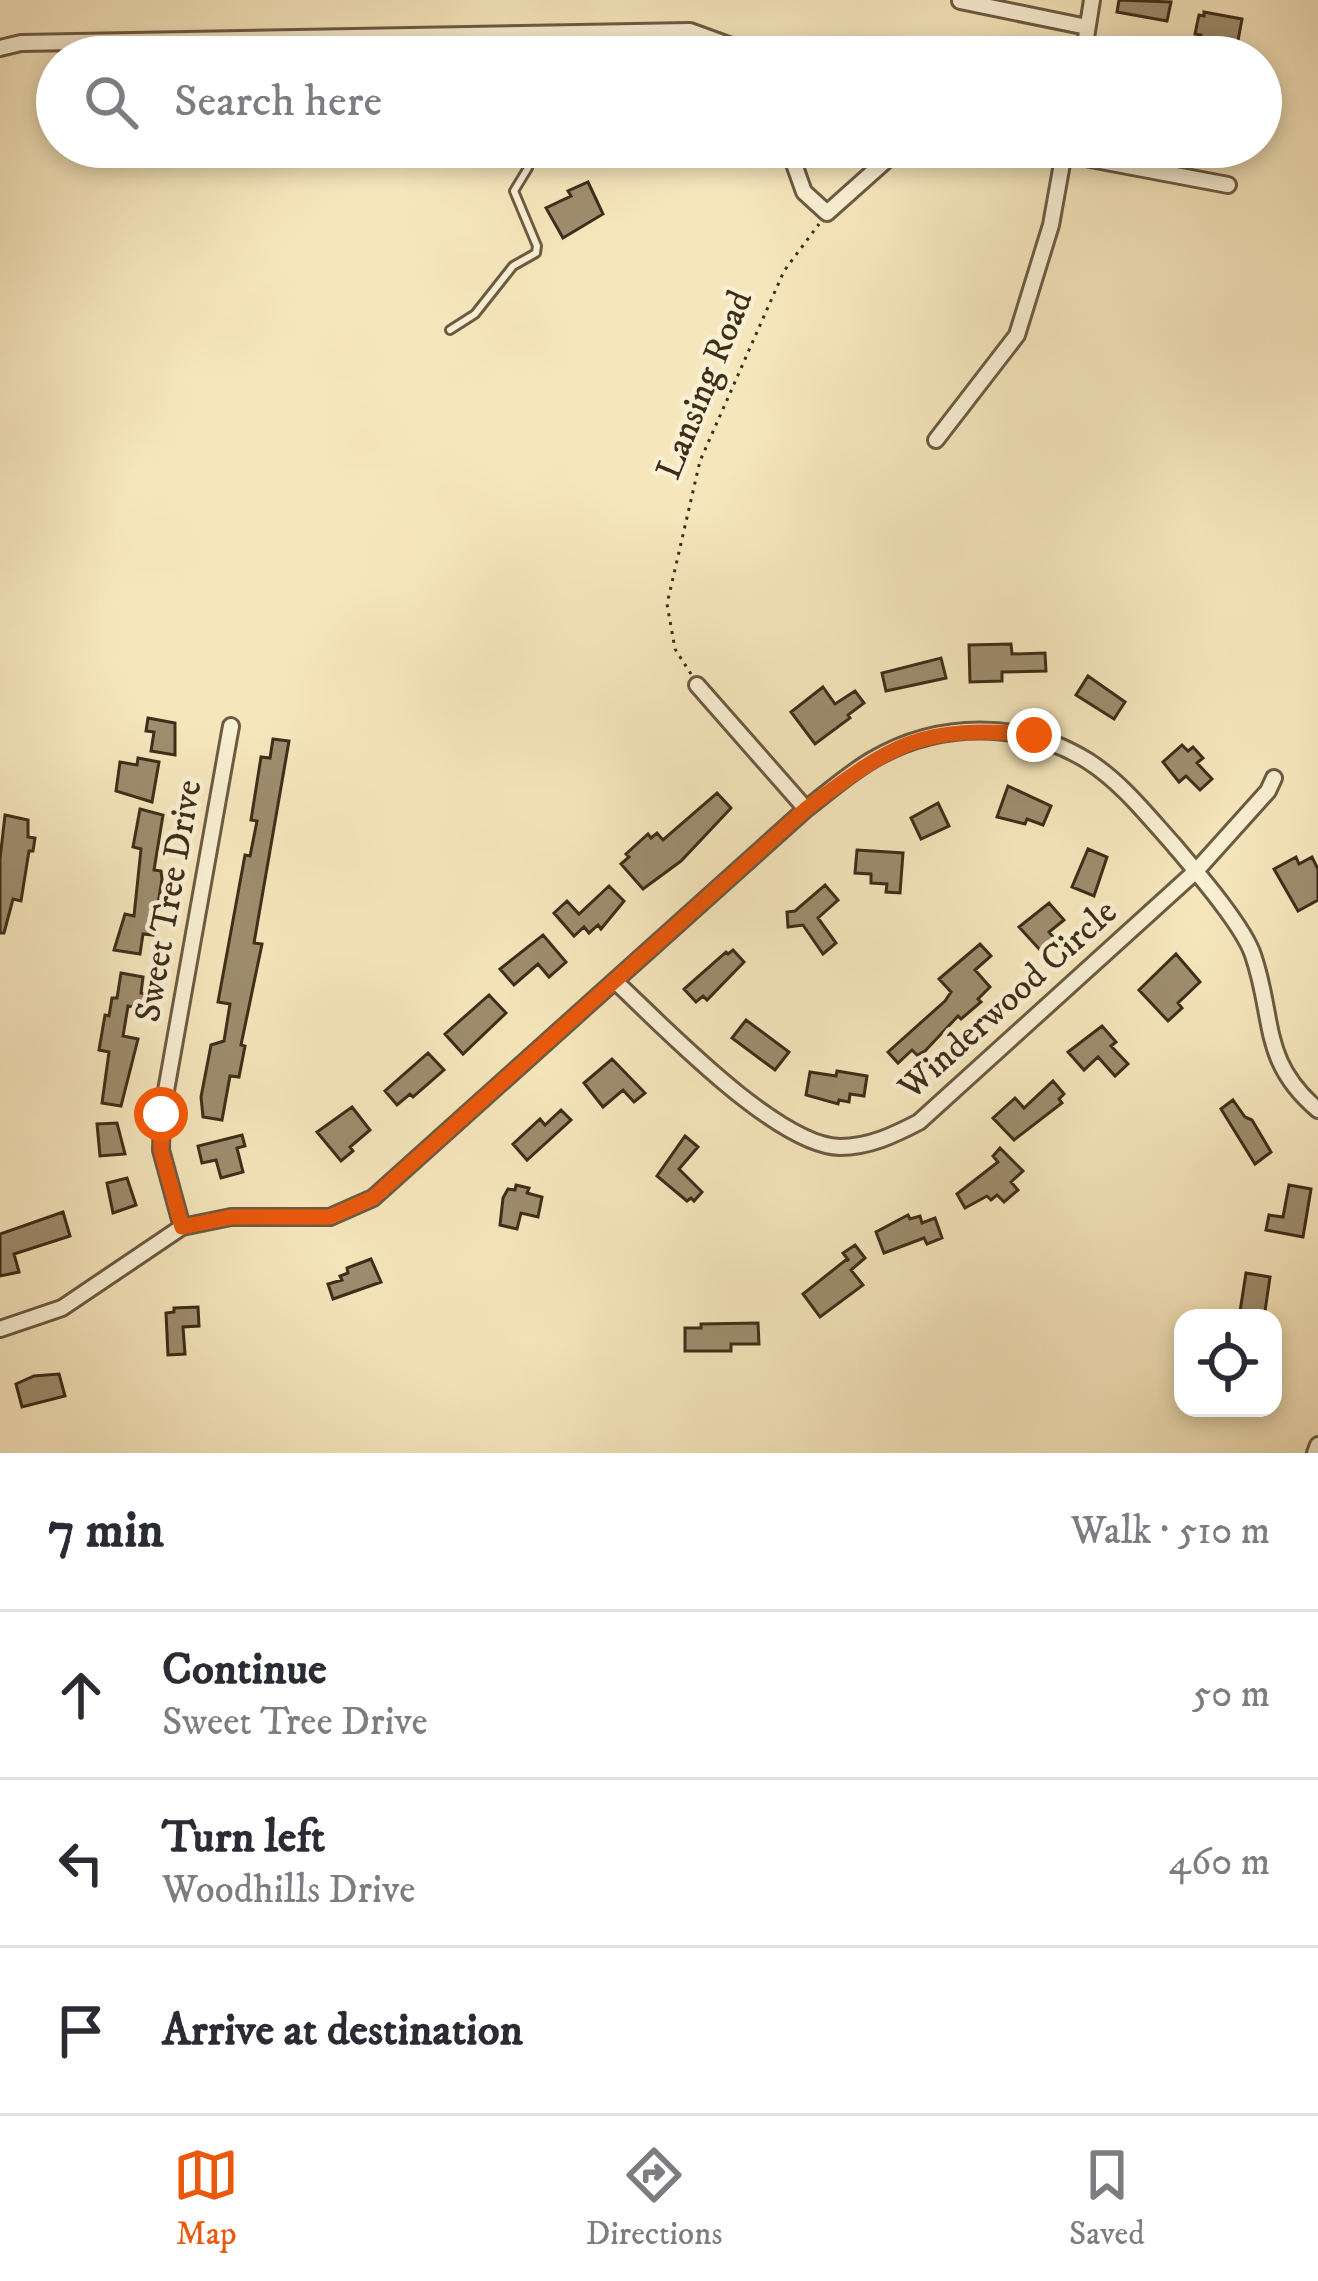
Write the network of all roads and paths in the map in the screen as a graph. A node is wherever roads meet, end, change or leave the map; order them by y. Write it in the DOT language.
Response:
graph roads {
  1 [pos="1092,0"];
  2 [pos="960,1"];
  3 [pos="1032,7"];
  4 [pos="1087,27"];
  5 [pos="566,33"];
  6 [pos="409,36"];
  7 [pos="564,36"];
  8 [pos="704,36"];
  9 [pos="1086,36"];
  10 [pos="36,44"];
  11 [pos="0,48"];
  12 [pos="528,168"];
  13 [pos="795,168"];
  14 [pos="878,168"];
  15 [pos="1062,168"];
  16 [pos="1146,168"];
  17 [pos="1228,185"];
  18 [pos="827,213"];
  19 [pos="449,330"];
  20 [pos="936,440"];
  21 [pos="697,685"];
  22 [pos="231,726"];
  23 [pos="1274,778"];
  24 [pos="806,809"];
  25 [pos="1196,871"];
  26 [pos="616,982"];
  27 [pos="1318,1110"];
  28 [pos="182,1227"];
  29 [pos="0,1329"];
  1 -- 4 [label="street"];
  2 -- 3 [label="street"];
  3 -- 4 [label="street"];
  4 -- 9 [label="street"];
  5 -- 6 [label="street"];
  5 -- 7 [label="lane"];
  5 -- 8 [label="street"];
  10 -- 11 [label="street"];
  12 -- 19 [label="lane"];
  13 -- 18 [label="street"];
  14 -- 18 [label="street"];
  15 -- 20 [label="street"];
  16 -- 17 [label="street"];
  18 -- 21 [label="path, Lansing Road"];
  21 -- 24 [label="street"];
  22 -- 28 [label="street, Sweet Tree Drive"];
  23 -- 25 [label="street, Winderwood Circle"];
  24 -- 25 [label="street"];
  24 -- 26 [label="street"];
  25 -- 26 [label="street, Winderwood Circle"];
  25 -- 27 [label="street"];
  26 -- 28 [label="street"];
  28 -- 29 [label="street"];
}
